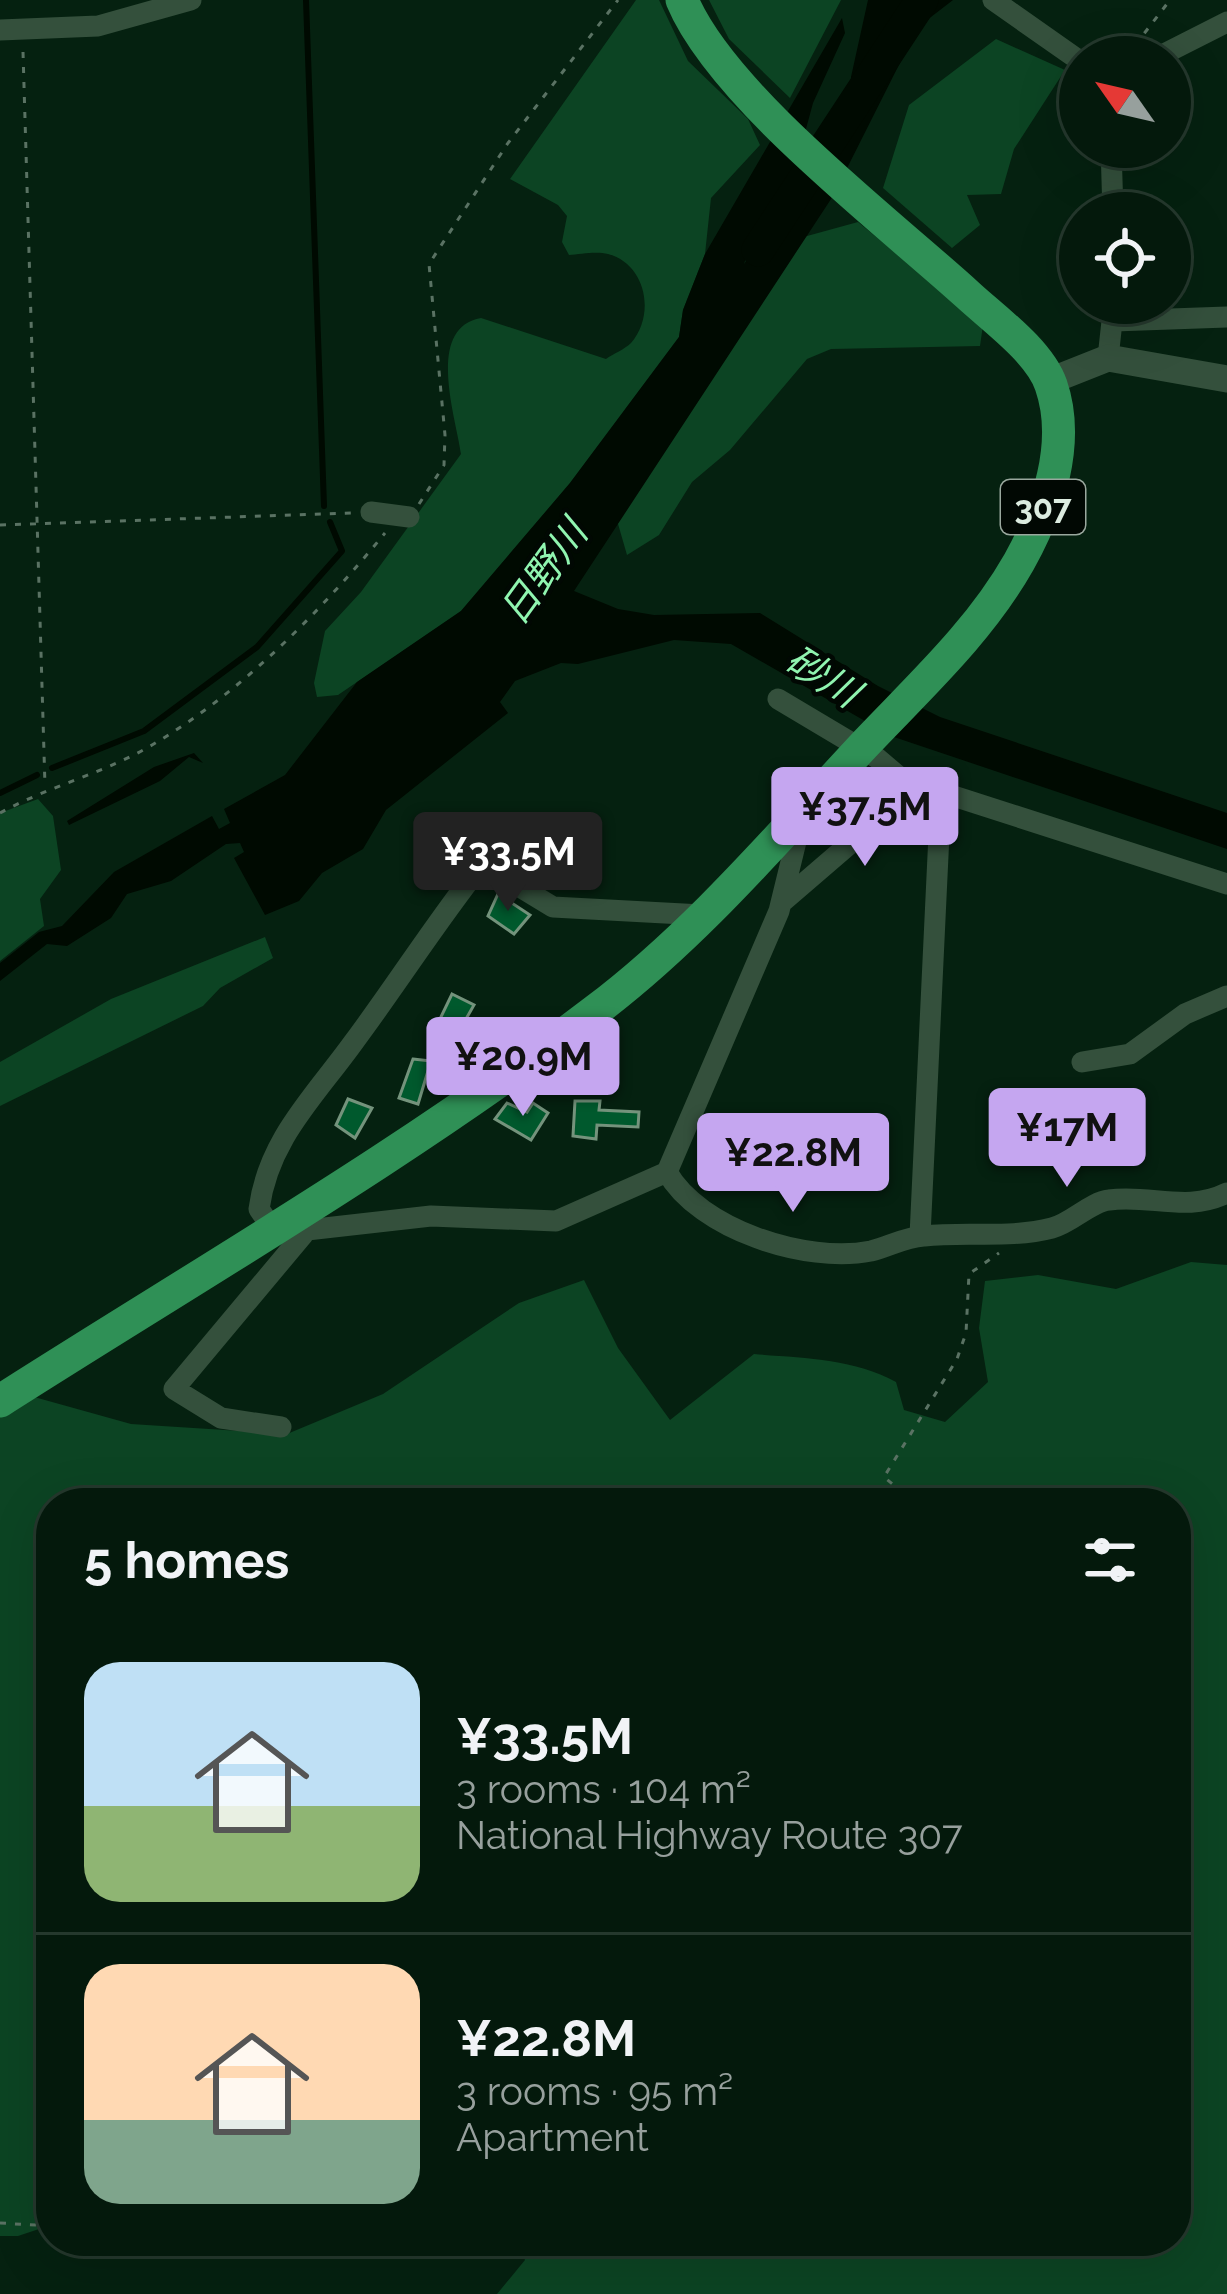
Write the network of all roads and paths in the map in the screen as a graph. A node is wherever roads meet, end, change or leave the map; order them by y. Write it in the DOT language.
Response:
graph roads {
  1 [pos="190,0"];
  2 [pos="618,0"];
  3 [pos="682,0"];
  4 [pos="994,0"];
  5 [pos="1170,0"];
  6 [pos="1227,22"];
  7 [pos="11,30"];
  8 [pos="1142,36"];
  9 [pos="1191,40"];
  10 [pos="1059,46"];
  11 [pos="1191,315"];
  12 [pos="1227,317"];
  13 [pos="1112,324"];
  14 [pos="1108,358"];
  15 [pos="1227,379"];
  16 [pos="1050,381"];
  17 [pos="371,512"];
  18 [pos="410,517"];
  19 [pos="37,524"];
  20 [pos="0,525"];
  21 [pos="778,699"];
  22 [pos="871,747"];
  23 [pos="45,788"];
  24 [pos="939,801"];
  25 [pos="804,809"];
  26 [pos="0,813"];
  27 [pos="1226,885"];
  28 [pos="781,903"];
  29 [pos="702,915"];
  30 [pos="1227,996"];
  31 [pos="1082,1062"];
  32 [pos="667,1172"];
  33 [pos="1227,1193"];
  34 [pos="290,1224"];
  35 [pos="1007,1235"];
  36 [pos="920,1236"];
  37 [pos="0,1401"];
  38 [pos="280,1427"];
  39 [pos="897,1488"];
  40 [pos="0,2222"];
  41 [pos="36,2225"];
  1 -- 7 [label="street"];
  2 -- 18 [label="path"];
  3 -- 16 [label="highway"];
  4 -- 10 [label="street"];
  5 -- 8 [label="path"];
  6 -- 9 [label="street"];
  7 -- 19 [label="path"];
  11 -- 12 [label="street"];
  13 -- 14 [label="street"];
  14 -- 15 [label="main road"];
  14 -- 16 [label="main road"];
  16 -- 22 [label="highway, 307"];
  17 -- 18 [label="street"];
  17 -- 19 [label="path"];
  18 -- 23 [label="path"];
  19 -- 20 [label="path"];
  19 -- 23 [label="path"];
  21 -- 22 [label="street"];
  22 -- 24 [label="street"];
  22 -- 25 [label="highway, 307"];
  23 -- 26 [label="path"];
  24 -- 27 [label="street"];
  24 -- 28 [label="street"];
  24 -- 36 [label="street"];
  25 -- 28 [label="street"];
  25 -- 29 [label="highway, 307"];
  28 -- 32 [label="street"];
  29 -- 34 [label="highway, 307"];
  29 -- 34 [label="street"];
  30 -- 31 [label="street"];
  32 -- 34 [label="street"];
  32 -- 36 [label="street"];
  33 -- 35 [label="street"];
  34 -- 37 [label="highway, 307"];
  34 -- 38 [label="street"];
  35 -- 36 [label="street"];
  35 -- 39 [label="path"];
  40 -- 41 [label="path"];
}
